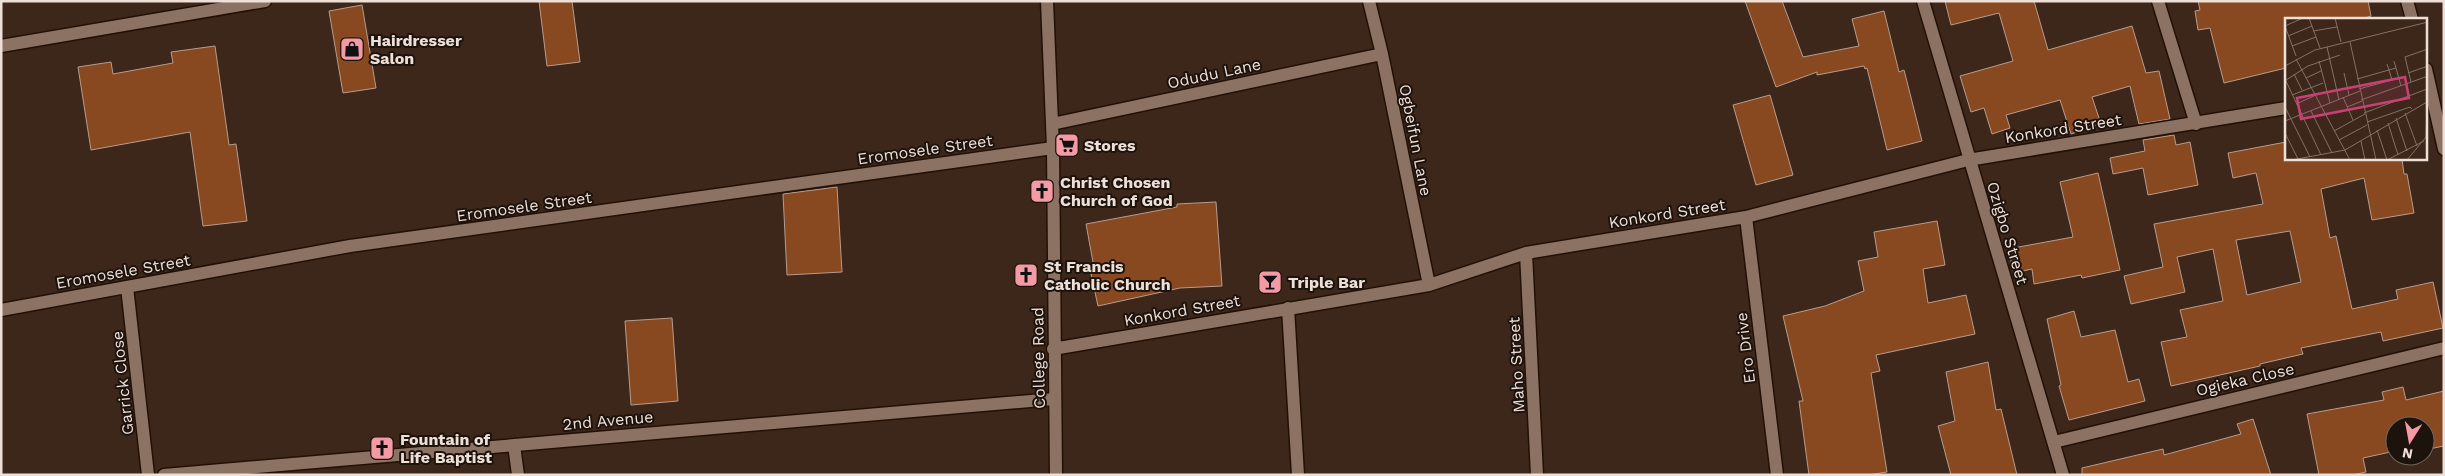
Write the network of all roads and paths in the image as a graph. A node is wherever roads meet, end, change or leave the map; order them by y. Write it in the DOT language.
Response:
graph roads {
  1 [pos="265,1"];
  2 [pos="1047,1"];
  3 [pos="1369,1"];
  4 [pos="1923,1"];
  5 [pos="2158,1"];
  6 [pos="2407,1"];
  7 [pos="2412,18"];
  8 [pos="1,46"];
  9 [pos="1382,54"];
  10 [pos="2444,81"];
  11 [pos="2428,84"];
  12 [pos="2285,108"];
  13 [pos="1052,124"];
  14 [pos="2196,124"];
  15 [pos="1053,148"];
  16 [pos="2444,149"];
  17 [pos="1968,160"];
  18 [pos="1746,217"];
  19 [pos="1526,253"];
  20 [pos="1429,285"];
  21 [pos="127,287"];
  22 [pos="1288,308"];
  23 [pos="1,310"];
  24 [pos="2444,348"];
  25 [pos="1053,349"];
  26 [pos="1054,398"];
  27 [pos="2054,442"];
  28 [pos="514,445"];
  29 [pos="302,469"];
  30 [pos="148,475"];
  31 [pos="164,475"];
  32 [pos="518,475"];
  33 [pos="1056,475"];
  34 [pos="1298,475"];
  35 [pos="1538,475"];
  36 [pos="1776,475"];
  37 [pos="2063,475"];
  1 -- 8 [label="street"];
  2 -- 13 [label="street, College Road"];
  3 -- 9 [label="street, Ogbeifun Lane"];
  4 -- 17 [label="street, Ozigbo Street"];
  5 -- 14 [label="street"];
  6 -- 7 [label="street"];
  9 -- 13 [label="street, Odudu Lane"];
  9 -- 20 [label="street, Ogbeifun Lane"];
  10 -- 11 [label="street"];
  11 -- 16 [label="street"];
  12 -- 14 [label="street, Konkord Street"];
  13 -- 15 [label="street, College Road"];
  14 -- 17 [label="street, Konkord Street"];
  15 -- 21 [label="street, Eromosele Street"];
  15 -- 25 [label="street, College Road"];
  17 -- 18 [label="street, Konkord Street"];
  17 -- 27 [label="street, Ozigbo Street"];
  18 -- 19 [label="street, Konkord Street"];
  18 -- 36 [label="street, Ero Drive"];
  19 -- 20 [label="street, Konkord Street"];
  19 -- 35 [label="street, Maho Street"];
  20 -- 22 [label="street, Konkord Street"];
  21 -- 23 [label="street, Eromosele Street"];
  21 -- 30 [label="street, Garrick Close"];
  22 -- 25 [label="street, Konkord Street"];
  22 -- 34 [label="street"];
  24 -- 27 [label="street, Ogieka Close"];
  25 -- 26 [label="street, College Road"];
  26 -- 28 [label="street, 2nd Avenue"];
  26 -- 33 [label="street, College Road"];
  27 -- 37 [label="street, Ozigbo Street"];
  28 -- 29 [label="street, 2nd Avenue"];
  28 -- 32 [label="street"];
  29 -- 31 [label="street, 2nd Avenue"];
}
